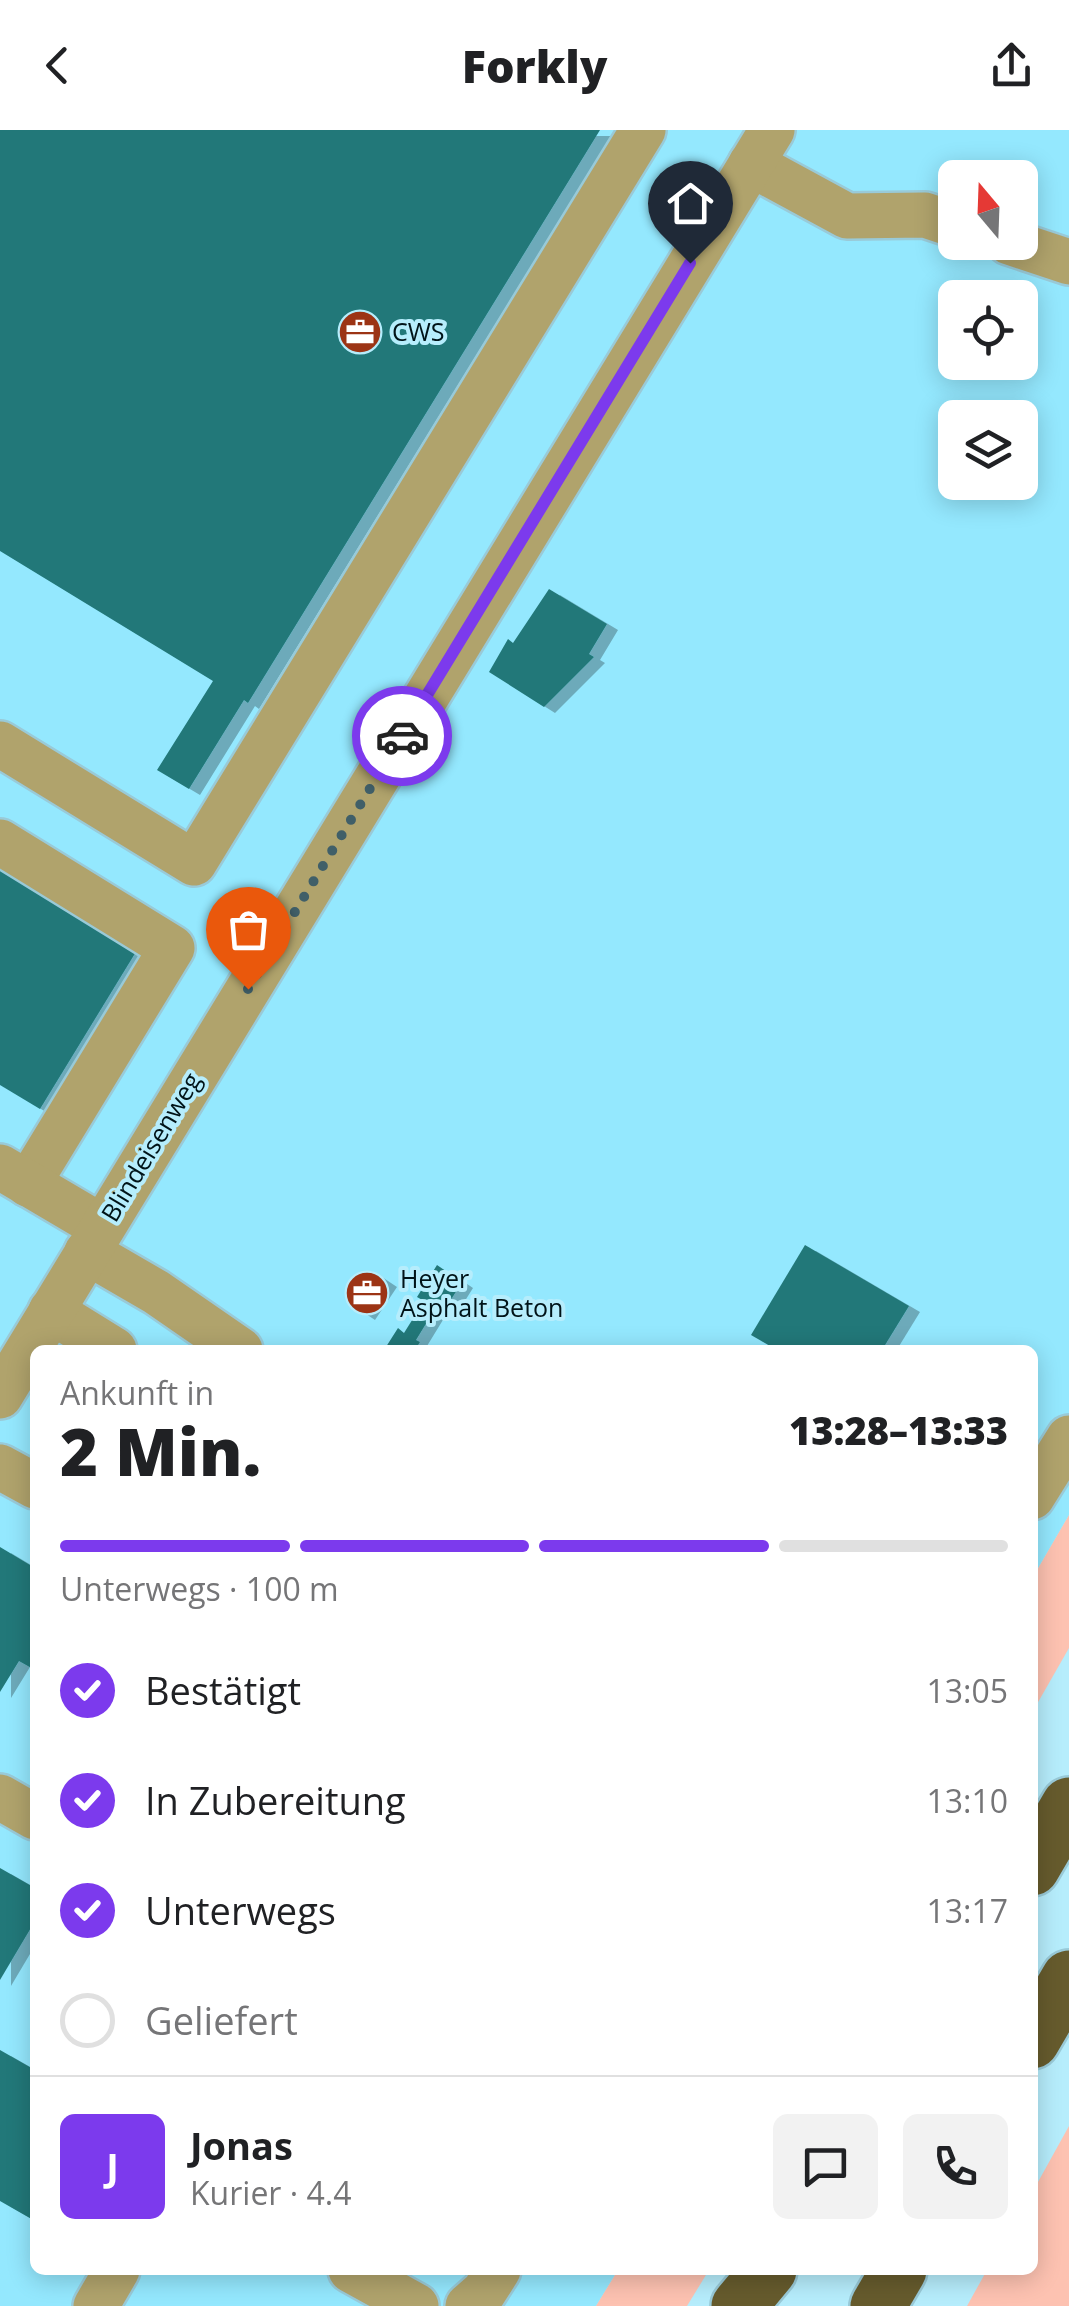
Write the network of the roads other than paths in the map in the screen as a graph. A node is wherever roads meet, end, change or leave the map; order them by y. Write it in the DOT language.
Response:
graph roads {
  1 [pos="643,130"];
  2 [pos="761,147"];
  3 [pos="938,220"];
  4 [pos="1038,252"];
  5 [pos="1069,262"];
  6 [pos="0,744"];
  7 [pos="0,842"];
  8 [pos="9,1178"];
  9 [pos="94,1240"];
  10 [pos="51,1311"];
  11 [pos="31,1345"];
  12 [pos="106,1345"];
  13 [pos="233,1345"];
  14 [pos="30,1346"];
  15 [pos="0,1396"];
  16 [pos="1069,1438"];
  17 [pos="0,1467"];
  18 [pos="30,1483"];
  19 [pos="1038,1487"];
  20 [pos="1069,1805"];
  21 [pos="1038,1858"];
  22 [pos="1069,1978"];
  23 [pos="1038,2031"];
  24 [pos="114,2275"];
  25 [pos="360,2275"];
  26 [pos="764,2275"];
  27 [pos="797,2275"];
  28 [pos="896,2275"];
  29 [pos="96,2306"];
  30 [pos="416,2306"];
  31 [pos="739,2306"];
  32 [pos="780,2306"];
  33 [pos="878,2306"];
  1 -- 6 [label="street"];
  2 -- 3 [label="street"];
  2 -- 9 [label="street, Blindeisenweg"];
  4 -- 5 [label="street"];
  7 -- 8 [label="street"];
  8 -- 9 [label="street"];
  9 -- 10 [label="street, Blindeisenweg"];
  9 -- 13 [label="street"];
  10 -- 11 [label="street, Blindeisenweg"];
  10 -- 12 [label="street"];
  14 -- 15 [label="street, Blindeisenweg"];
  16 -- 19 [label="street"];
  17 -- 18 [label="street"];
  20 -- 21 [label="highway"];
  22 -- 23 [label="highway"];
  24 -- 29 [label="street"];
  25 -- 30 [label="street"];
  26 -- 31 [label="highway"];
  27 -- 32 [label="highway"];
  28 -- 33 [label="highway"];
}
